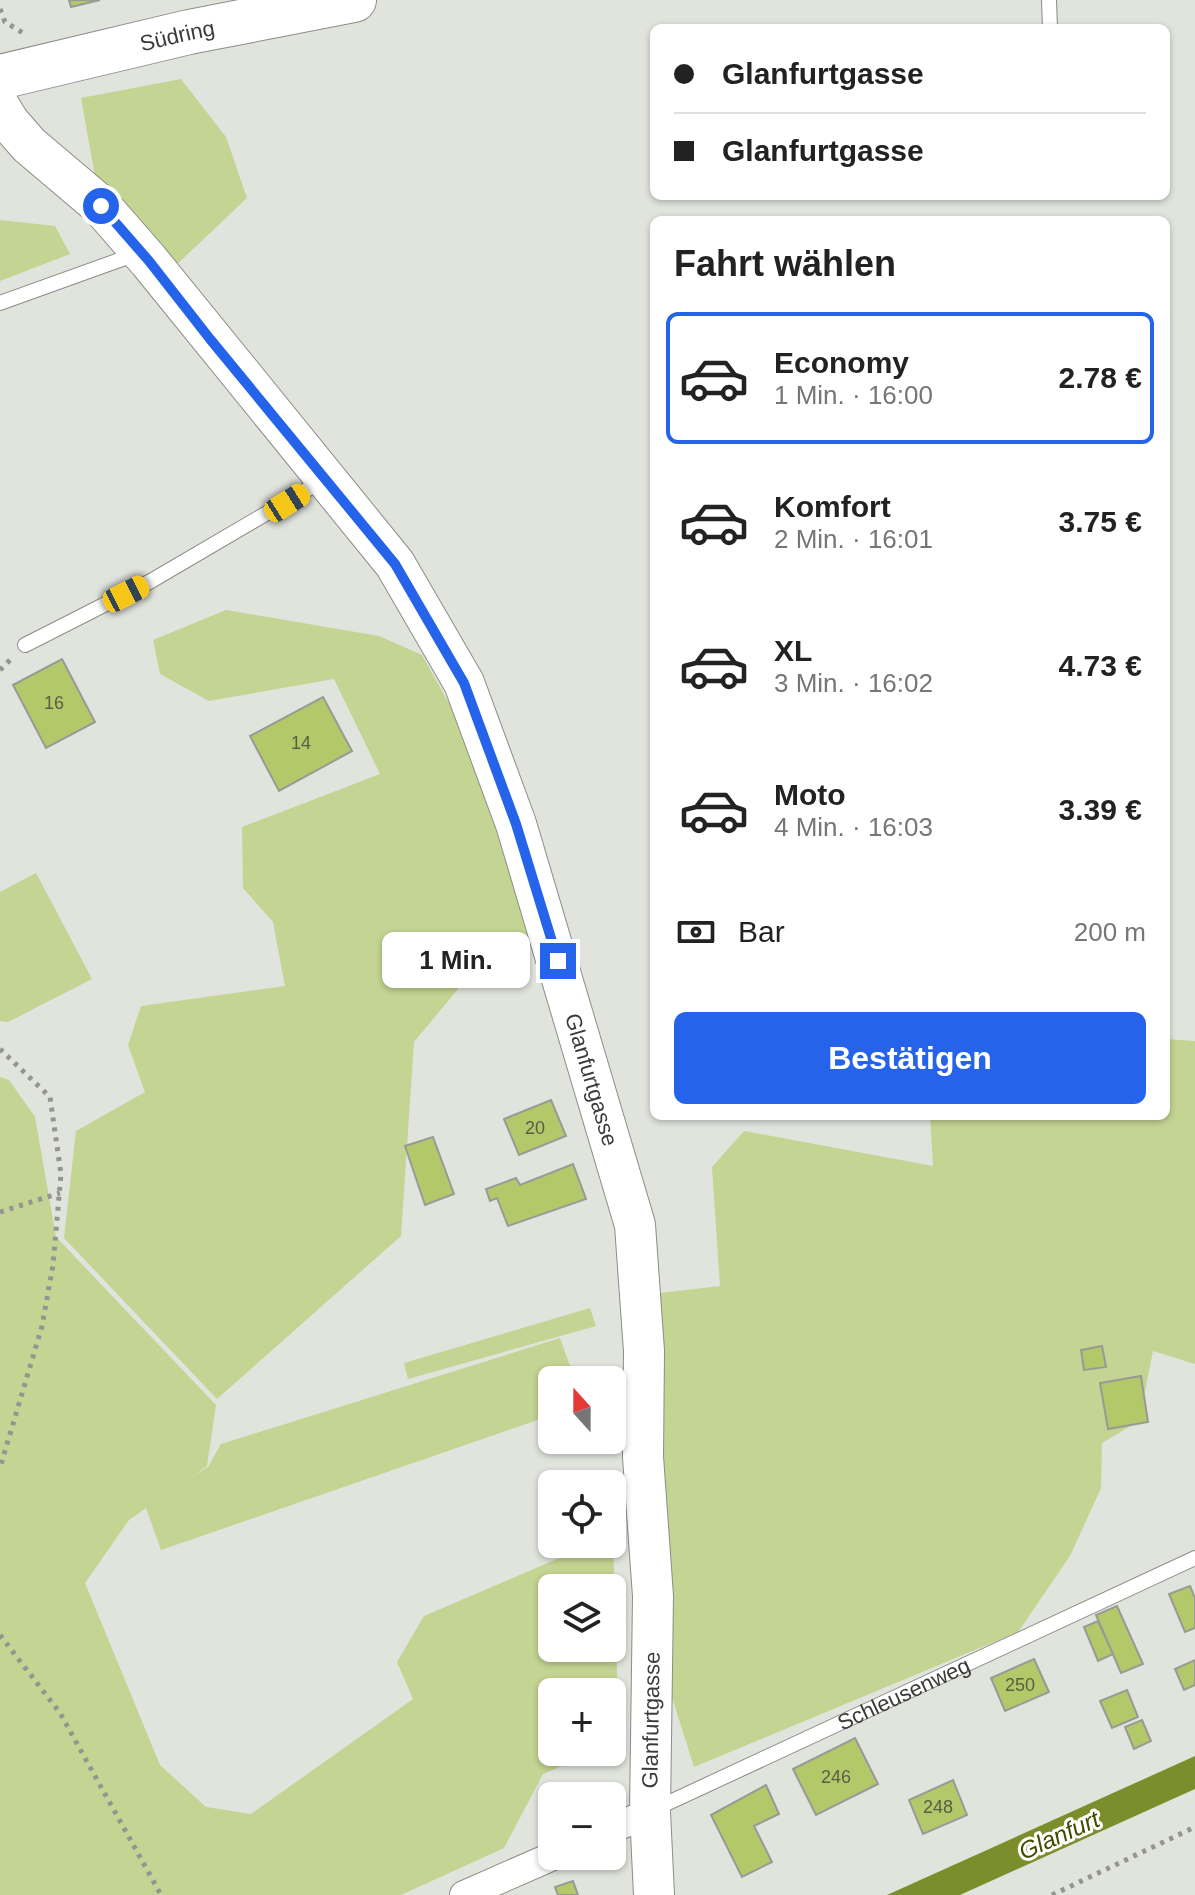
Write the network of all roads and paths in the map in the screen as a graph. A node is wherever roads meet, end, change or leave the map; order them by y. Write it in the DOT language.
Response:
graph roads {
  1 [pos="354,0"];
  2 [pos="1049,0"];
  3 [pos="0,9"];
  4 [pos="1050,24"];
  5 [pos="29,37"];
  6 [pos="0,77"];
  7 [pos="0,107"];
  8 [pos="142,252"];
  9 [pos="0,303"];
  10 [pos="325,479"];
  11 [pos="25,645"];
  12 [pos="0,1049"];
  13 [pos="60,1193"];
  14 [pos="0,1212"];
  15 [pos="0,1468"];
  16 [pos="1195,1558"];
  17 [pos="0,1635"];
  18 [pos="650,1812"];
  19 [pos="626,1823"];
  20 [pos="1195,1827"];
  21 [pos="538,1863"];
  22 [pos="161,1895"];
  23 [pos="464,1895"];
  24 [pos="654,1895"];
  25 [pos="1052,1895"];
  1 -- 6 [label="main road, Südring"];
  2 -- 4 [label="lane"];
  3 -- 5 [label="path"];
  7 -- 8 [label="street, Glanfurtgasse"];
  8 -- 9 [label="lane"];
  8 -- 10 [label="street, Glanfurtgasse"];
  10 -- 11 [label="lane"];
  10 -- 18 [label="street, Glanfurtgasse"];
  12 -- 13 [label="path"];
  13 -- 14 [label="path"];
  13 -- 15 [label="path"];
  16 -- 18 [label="lane, Schleusenweg"];
  17 -- 22 [label="path"];
  18 -- 19 [label="street, Schleusenweg"];
  18 -- 24 [label="street, Glanfurtgasse"];
  20 -- 25 [label="path"];
  21 -- 23 [label="street"];
}
